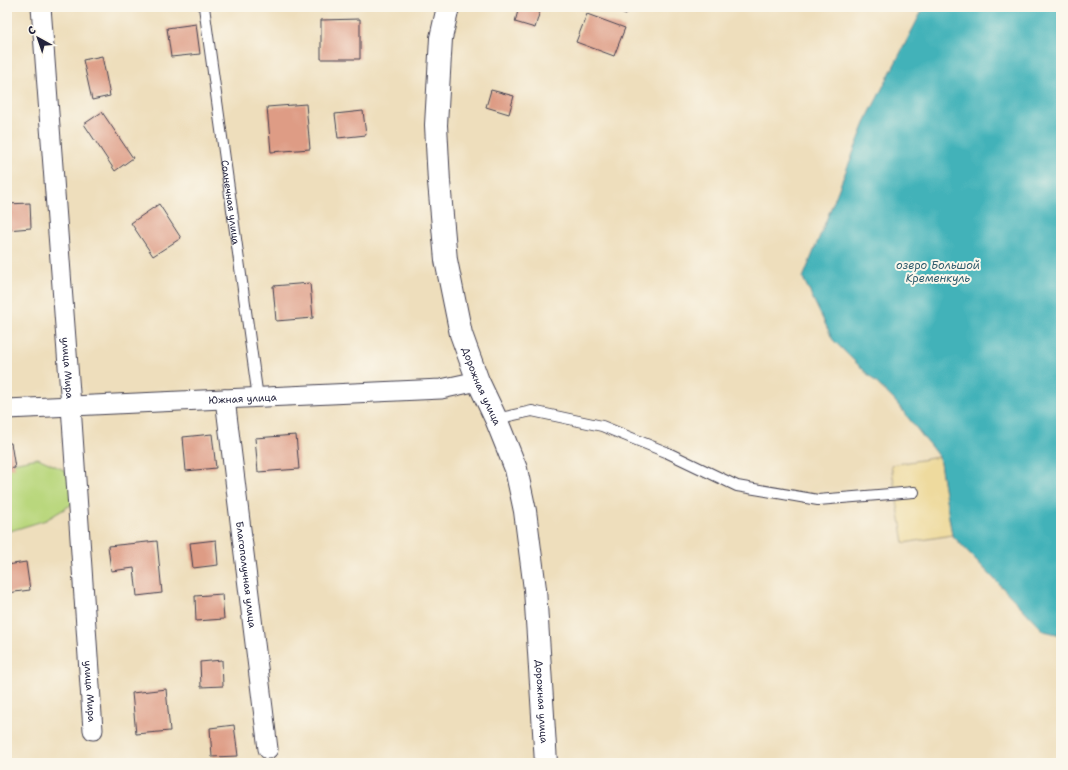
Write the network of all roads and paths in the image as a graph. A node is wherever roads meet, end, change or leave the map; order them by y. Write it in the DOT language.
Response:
graph roads {
  1 [pos="41,7"];
  2 [pos="204,7"];
  3 [pos="448,7"];
  4 [pos="478,380"];
  5 [pos="258,398"];
  6 [pos="225,399"];
  7 [pos="71,406"];
  8 [pos="7,410"];
  9 [pos="496,419"];
  10 [pos="914,492"];
  11 [pos="93,730"];
  12 [pos="268,749"];
  13 [pos="546,763"];
  1 -- 7 [label="street, улица Мира"];
  2 -- 5 [label="lane, Солнечная улица"];
  3 -- 4 [label="street, Дорожная улица"];
  4 -- 5 [label="street, Южная улица"];
  4 -- 9 [label="street, Дорожная улица"];
  5 -- 6 [label="street, Южная улица"];
  6 -- 7 [label="street, Южная улица"];
  6 -- 12 [label="street, Благополучная улица"];
  7 -- 8 [label="street, Южная улица"];
  7 -- 11 [label="street, улица Мира"];
  9 -- 10 [label="lane"];
  9 -- 13 [label="street, Дорожная улица"];
}
